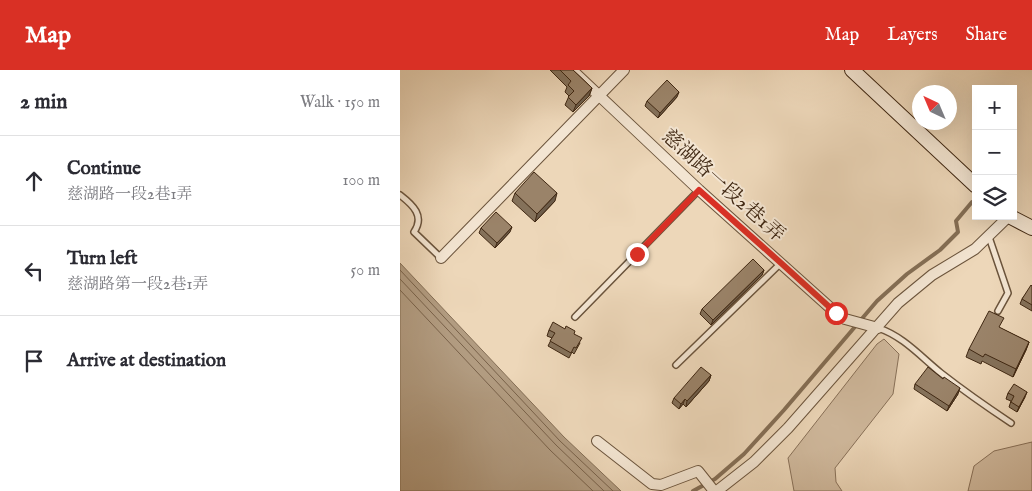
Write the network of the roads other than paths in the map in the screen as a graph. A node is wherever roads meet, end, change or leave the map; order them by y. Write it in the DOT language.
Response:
graph roads {
  1 [pos="572,70"];
  2 [pos="624,70"];
  3 [pos="852,70"];
  4 [pos="599,96"];
  5 [pos="972,182"];
  6 [pos="699,190"];
  7 [pos="400,195"];
  8 [pos="1005,220"];
  9 [pos="1017,220"];
  10 [pos="1032,228"];
  11 [pos="988,237"];
  12 [pos="441,258"];
  13 [pos="781,263"];
  14 [pos="998,311"];
  15 [pos="575,318"];
  16 [pos="873,327"];
  17 [pos="676,365"];
  18 [pos="1011,423"];
  19 [pos="597,441"];
  20 [pos="715,491"];
  1 -- 4 [label="street, 慈湖路一段2巷1弄"];
  2 -- 4 [label="street"];
  3 -- 5 [label="main road"];
  4 -- 6 [label="street, 慈湖路一段2巷1弄"];
  4 -- 12 [label="street"];
  6 -- 13 [label="street, 慈湖路一段2巷1弄"];
  6 -- 15 [label="lane"];
  7 -- 12 [label="lane"];
  8 -- 11 [label="street"];
  9 -- 10 [label="main road"];
  11 -- 14 [label="lane"];
  11 -- 16 [label="street"];
  13 -- 16 [label="street, 慈湖路一段2巷1弄"];
  13 -- 17 [label="lane"];
  16 -- 18 [label="lane"];
  16 -- 20 [label="street"];
  19 -- 20 [label="street"];
}
